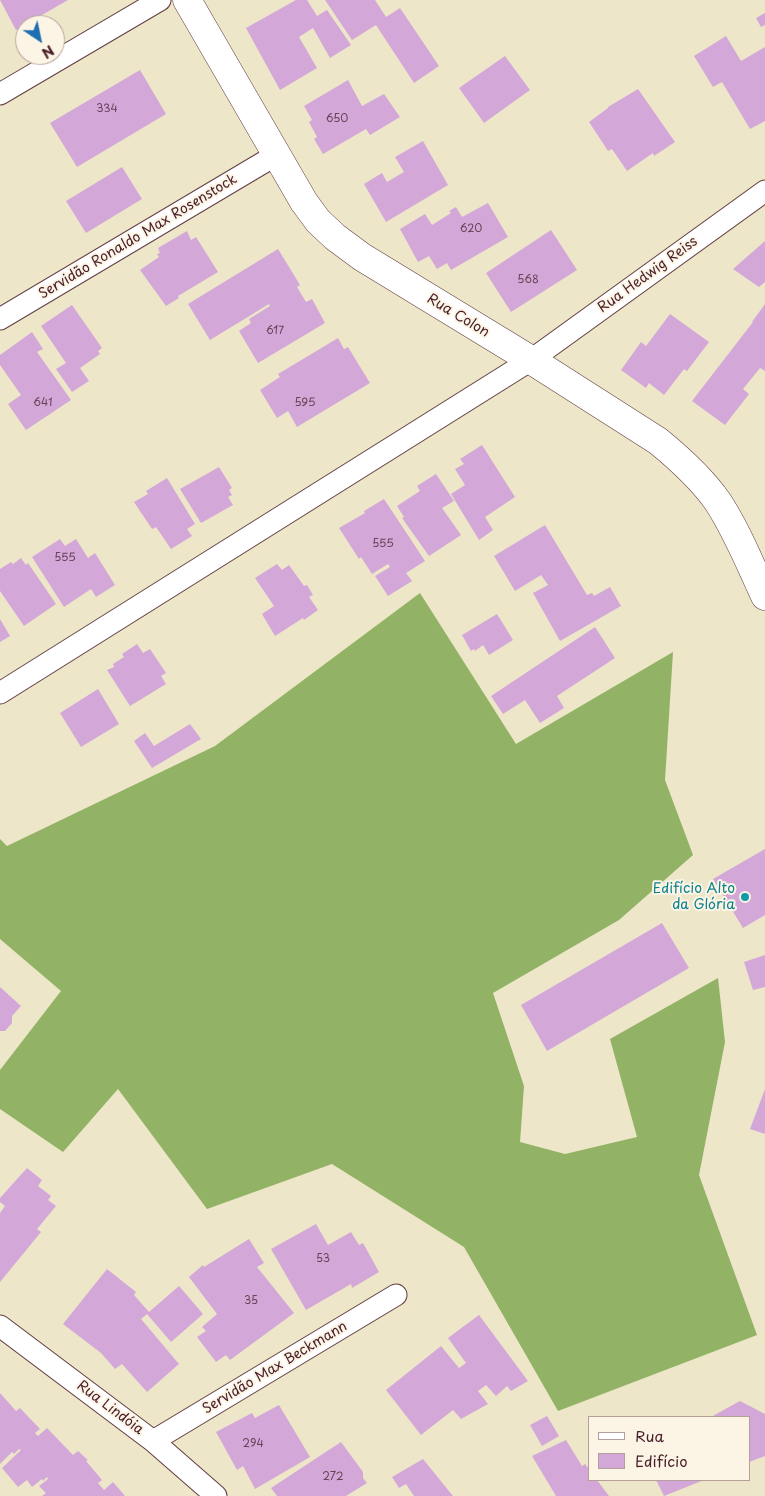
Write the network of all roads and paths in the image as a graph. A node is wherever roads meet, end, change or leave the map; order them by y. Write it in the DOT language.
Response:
graph roads {
  1 [pos="160,0"];
  2 [pos="187,0"];
  3 [pos="0,94"];
  4 [pos="276,155"];
  5 [pos="765,191"];
  6 [pos="0,319"];
  7 [pos="532,360"];
  8 [pos="765,596"];
  9 [pos="0,693"];
  10 [pos="396,1295"];
  11 [pos="0,1326"];
  12 [pos="153,1441"];
  13 [pos="216,1496"];
  1 -- 3 [label="street"];
  2 -- 4 [label="street, Rua Colon"];
  4 -- 6 [label="street, Servidão Ronaldo Max Rosenstock"];
  4 -- 7 [label="street, Rua Colon"];
  5 -- 7 [label="street, Rua Hedwig Reiss"];
  7 -- 8 [label="street, Rua Colon"];
  7 -- 9 [label="street, Rua Hedwig Reiss"];
  10 -- 12 [label="street, Servidão Max Beckmann"];
  11 -- 12 [label="street, Rua Lindóia"];
  12 -- 13 [label="street, Rua Lindóia"];
}
